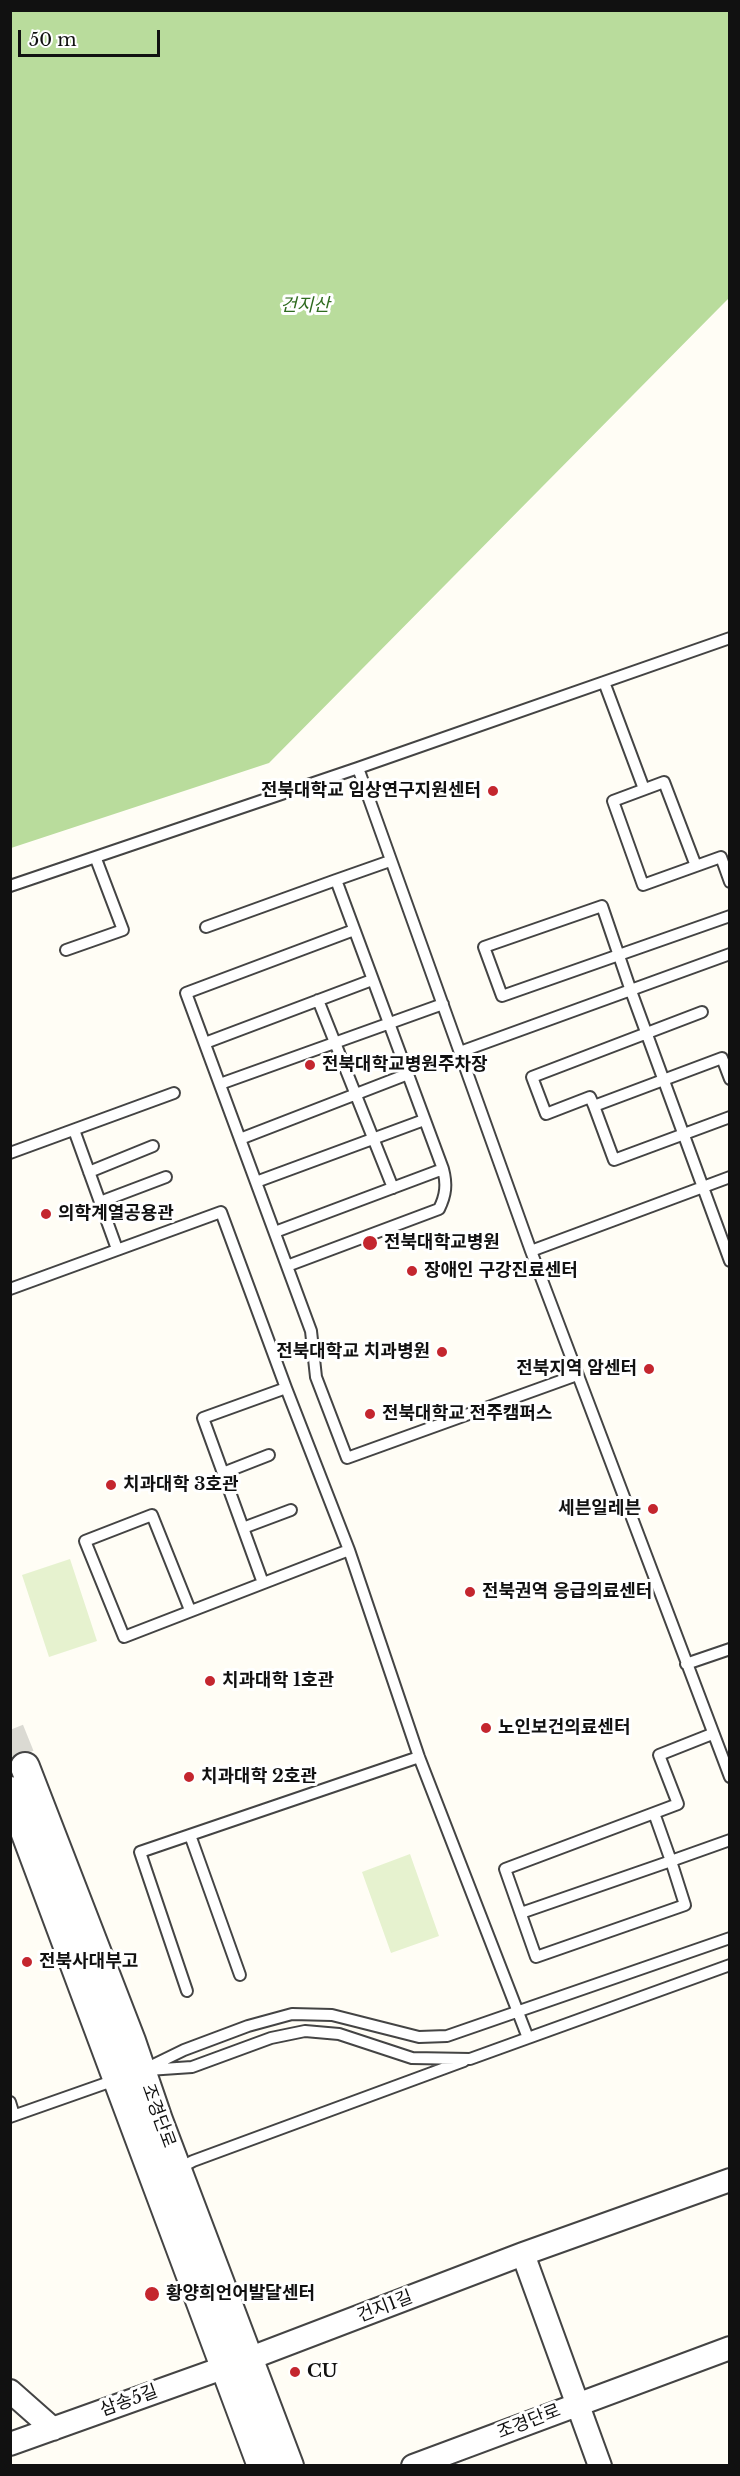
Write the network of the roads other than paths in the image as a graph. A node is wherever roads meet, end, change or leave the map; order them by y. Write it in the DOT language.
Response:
graph roads {
  1 [pos="729,638"];
  2 [pos="604,682"];
  3 [pos="358,768"];
  4 [pos="644,789"];
  5 [pos="96,859"];
  6 [pos="390,861"];
  7 [pos="696,866"];
  8 [pos="336,880"];
  9 [pos="729,882"];
  10 [pos="10,886"];
  11 [pos="729,916"];
  12 [pos="206,927"];
  13 [pos="354,930"];
  14 [pos="66,950"];
  15 [pos="729,954"];
  16 [pos="619,955"];
  17 [pos="372,980"];
  18 [pos="632,990"];
  19 [pos="318,1000"];
  20 [pos="443,1005"];
  21 [pos="702,1012"];
  22 [pos="388,1023"];
  23 [pos="647,1033"];
  24 [pos="205,1043"];
  25 [pos="335,1043"];
  26 [pos="460,1052"];
  27 [pos="408,1074"];
  28 [pos="729,1078"];
  29 [pos="664,1080"];
  30 [pos="220,1084"];
  31 [pos="174,1093"];
  32 [pos="356,1094"];
  33 [pos="594,1106"];
  34 [pos="729,1118"];
  35 [pos="424,1120"];
  36 [pos="74,1130"];
  37 [pos="684,1135"];
  38 [pos="240,1139"];
  39 [pos="374,1139"];
  40 [pos="153,1146"];
  41 [pos="10,1153"];
  42 [pos="443,1169"];
  43 [pos="89,1172"];
  44 [pos="166,1177"];
  45 [pos="729,1177"];
  46 [pos="256,1182"];
  47 [pos="703,1187"];
  48 [pos="393,1188"];
  49 [pos="100,1202"];
  50 [pos="275,1232"];
  51 [pos="117,1249"];
  52 [pos="531,1251"];
  53 [pos="729,1261"];
  54 [pos="287,1266"];
  55 [pos="10,1289"];
  56 [pos="577,1375"];
  57 [pos="286,1388"];
  58 [pos="269,1455"];
  59 [pos="223,1473"];
  60 [pos="291,1510"];
  61 [pos="243,1528"];
  62 [pos="349,1550"];
  63 [pos="263,1583"];
  64 [pos="190,1610"];
  65 [pos="729,1649"];
  66 [pos="686,1664"];
  67 [pos="712,1734"];
  68 [pos="419,1757"];
  69 [pos="25,1767"];
  70 [pos="729,1777"];
  71 [pos="10,1791"];
  72 [pos="654,1812"];
  73 [pos="190,1835"];
  74 [pos="729,1840"];
  75 [pos="671,1861"];
  76 [pos="521,1913"];
  77 [pos="729,1938"];
  78 [pos="729,1965"];
  79 [pos="240,1975"];
  80 [pos="187,1991"];
  81 [pos="517,2013"];
  82 [pos="528,2038"];
  83 [pos="470,2059"];
  84 [pos="130,2074"];
  85 [pos="10,2102"];
  86 [pos="12,2116"];
  87 [pos="178,2169"];
  88 [pos="725,2181"];
  89 [pos="523,2254"];
  90 [pos="729,2348"];
  91 [pos="237,2363"];
  92 [pos="10,2391"];
  93 [pos="577,2403"];
  94 [pos="53,2429"];
  95 [pos="10,2444"];
  96 [pos="262,2466"];
  97 [pos="289,2466"];
  98 [pos="413,2466"];
  99 [pos="600,2466"];
  1 -- 2 [label="lane"];
  2 -- 3 [label="lane"];
  2 -- 4 [label="lane"];
  3 -- 5 [label="lane"];
  3 -- 6 [label="lane"];
  4 -- 7 [label="lane"];
  4 -- 7 [label="lane"];
  5 -- 10 [label="lane"];
  5 -- 14 [label="lane"];
  6 -- 8 [label="lane"];
  6 -- 20 [label="lane"];
  7 -- 9 [label="lane"];
  8 -- 12 [label="lane"];
  8 -- 13 [label="lane"];
  11 -- 16 [label="lane"];
  13 -- 17 [label="lane"];
  13 -- 24 [label="lane"];
  15 -- 18 [label="lane"];
  16 -- 16 [label="lane"];
  16 -- 18 [label="lane"];
  17 -- 19 [label="lane"];
  17 -- 22 [label="lane"];
  18 -- 23 [label="lane"];
  18 -- 26 [label="lane"];
  19 -- 24 [label="lane"];
  19 -- 25 [label="lane"];
  20 -- 22 [label="lane"];
  20 -- 26 [label="lane"];
  21 -- 23 [label="lane"];
  22 -- 25 [label="lane"];
  22 -- 27 [label="lane"];
  23 -- 29 [label="lane"];
  23 -- 33 [label="lane"];
  24 -- 30 [label="lane"];
  25 -- 30 [label="lane"];
  25 -- 32 [label="lane"];
  26 -- 52 [label="lane"];
  27 -- 32 [label="lane"];
  27 -- 35 [label="lane"];
  28 -- 29 [label="lane"];
  29 -- 33 [label="lane"];
  29 -- 37 [label="lane"];
  30 -- 38 [label="lane"];
  31 -- 36 [label="lane"];
  32 -- 38 [label="lane"];
  32 -- 39 [label="lane"];
  33 -- 37 [label="lane"];
  34 -- 37 [label="lane"];
  35 -- 39 [label="lane"];
  35 -- 42 [label="lane"];
  36 -- 41 [label="lane"];
  36 -- 43 [label="lane"];
  37 -- 47 [label="lane"];
  38 -- 46 [label="lane"];
  39 -- 46 [label="lane"];
  39 -- 48 [label="lane"];
  40 -- 43 [label="lane"];
  42 -- 48 [label="lane"];
  42 -- 54 [label="lane"];
  43 -- 49 [label="lane"];
  44 -- 49 [label="lane"];
  45 -- 47 [label="lane"];
  46 -- 50 [label="lane"];
  47 -- 52 [label="lane"];
  47 -- 53 [label="lane"];
  48 -- 50 [label="lane"];
  49 -- 51 [label="lane"];
  50 -- 54 [label="lane"];
  51 -- 55 [label="lane"];
  51 -- 57 [label="lane"];
  52 -- 56 [label="lane"];
  54 -- 56 [label="lane"];
  56 -- 66 [label="lane"];
  57 -- 59 [label="lane"];
  57 -- 62 [label="lane"];
  58 -- 59 [label="lane"];
  59 -- 61 [label="lane"];
  60 -- 61 [label="lane"];
  61 -- 63 [label="lane"];
  62 -- 63 [label="lane"];
  62 -- 68 [label="lane"];
  63 -- 64 [label="lane"];
  64 -- 64 [label="lane"];
  65 -- 66 [label="lane"];
  66 -- 67 [label="lane"];
  67 -- 70 [label="lane"];
  67 -- 72 [label="lane"];
  68 -- 73 [label="lane"];
  68 -- 81 [label="lane"];
  69 -- 84 [label="street, 조경단로"];
  71 -- 84 [label="street, 조경단로"];
  72 -- 75 [label="lane"];
  72 -- 76 [label="lane"];
  73 -- 79 [label="lane"];
  73 -- 80 [label="lane"];
  74 -- 75 [label="lane"];
  75 -- 76 [label="lane"];
  75 -- 76 [label="lane"];
  77 -- 81 [label="lane"];
  78 -- 82 [label="lane"];
  81 -- 82 [label="lane"];
  81 -- 84 [label="lane"];
  82 -- 83 [label="lane"];
  83 -- 84 [label="lane"];
  83 -- 87 [label="lane"];
  84 -- 86 [label="lane"];
  84 -- 87 [label="street, 조경단로"];
  84 -- 91 [label="street, 조경단로"];
  85 -- 86 [label="lane"];
  87 -- 91 [label="street, 조경단로"];
  88 -- 89 [label="street, 건지1길"];
  89 -- 91 [label="street, 건지1길"];
  89 -- 93 [label="street"];
  90 -- 93 [label="street"];
  91 -- 94 [label="street, 삼송5길"];
  91 -- 96 [label="street, 조경단로"];
  91 -- 97 [label="street, 조경단로"];
  92 -- 94 [label="street"];
  93 -- 98 [label="street, 조경단로"];
  93 -- 99 [label="street"];
  94 -- 95 [label="street, 삼송5길"];
}
